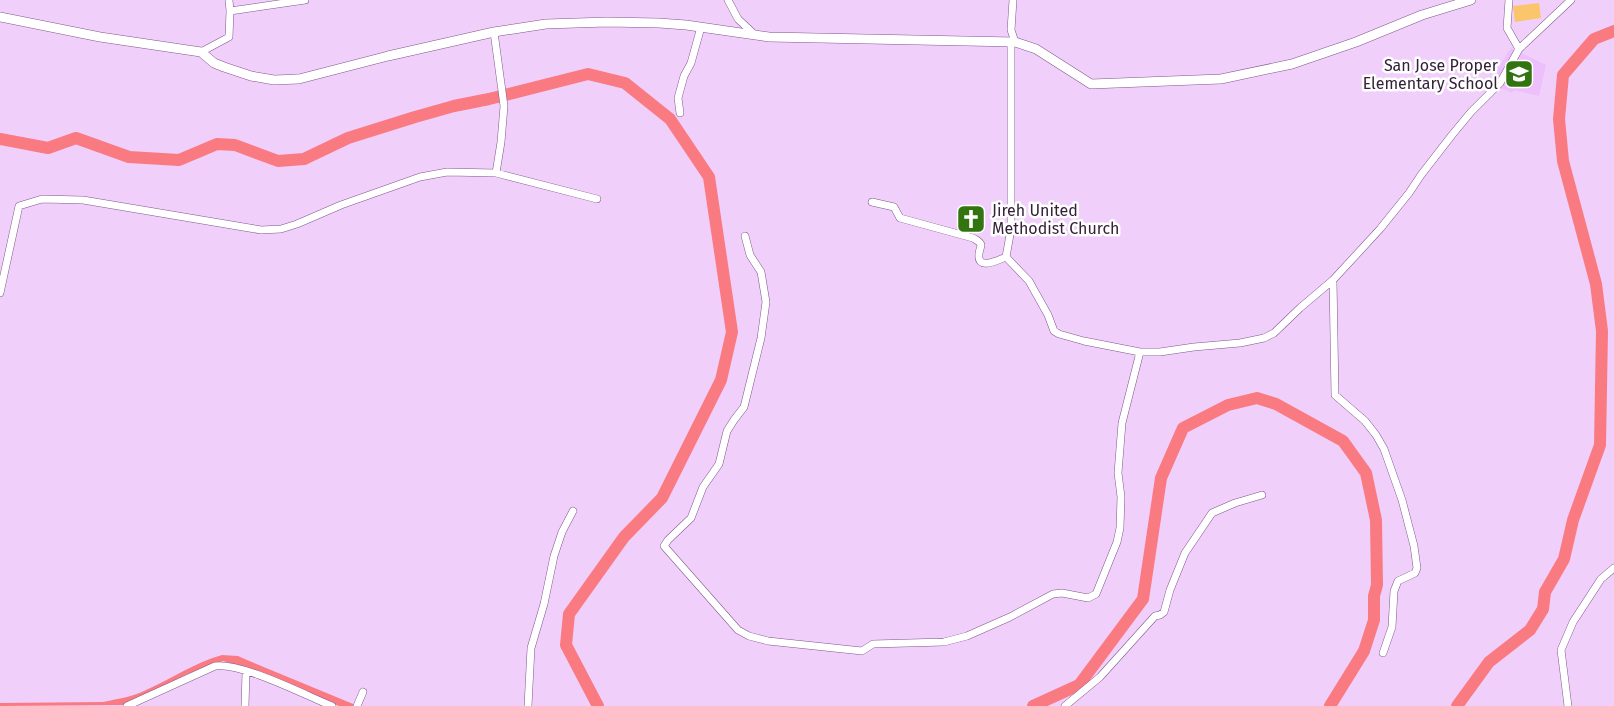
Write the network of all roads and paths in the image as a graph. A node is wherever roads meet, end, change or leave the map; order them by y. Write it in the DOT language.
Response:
graph roads {
  1 [pos="229,0"];
  2 [pos="305,0"];
  3 [pos="729,0"];
  4 [pos="1013,0"];
  5 [pos="1471,0"];
  6 [pos="1509,0"];
  7 [pos="1571,0"];
  8 [pos="230,11"];
  9 [pos="0,17"];
  10 [pos="701,27"];
  11 [pos="494,32"];
  12 [pos="755,35"];
  13 [pos="1013,42"];
  14 [pos="1520,49"];
  15 [pos="201,52"];
  16 [pos="680,113"];
  17 [pos="496,173"];
  18 [pos="597,199"];
  19 [pos="872,202"];
  20 [pos="745,236"];
  21 [pos="1006,257"];
  22 [pos="1333,280"];
  23 [pos="0,293"];
  24 [pos="1140,352"];
  25 [pos="1262,495"];
  26 [pos="573,511"];
  27 [pos="1614,568"];
  28 [pos="1383,653"];
  29 [pos="246,672"];
  30 [pos="363,692"];
  31 [pos="127,706"];
  32 [pos="245,706"];
  33 [pos="332,706"];
  34 [pos="357,706"];
  35 [pos="528,706"];
  36 [pos="1065,706"];
  37 [pos="1568,706"];
  1 -- 8 [label="street"];
  2 -- 8 [label="street"];
  3 -- 12 [label="street"];
  4 -- 13 [label="street"];
  5 -- 13 [label="street"];
  6 -- 14 [label="street"];
  7 -- 14 [label="street"];
  8 -- 15 [label="street"];
  9 -- 15 [label="street"];
  10 -- 11 [label="street"];
  10 -- 12 [label="street"];
  10 -- 16 [label="street"];
  11 -- 15 [label="street"];
  11 -- 17 [label="street"];
  12 -- 13 [label="street"];
  13 -- 21 [label="street"];
  14 -- 22 [label="street"];
  17 -- 18 [label="street"];
  17 -- 23 [label="street"];
  19 -- 21 [label="street"];
  20 -- 24 [label="street"];
  21 -- 24 [label="street"];
  22 -- 24 [label="street"];
  22 -- 28 [label="street"];
  25 -- 36 [label="street"];
  26 -- 35 [label="street"];
  27 -- 37 [label="street"];
  29 -- 31 [label="street"];
  29 -- 32 [label="street"];
  29 -- 33 [label="street"];
  30 -- 34 [label="street"];
}
